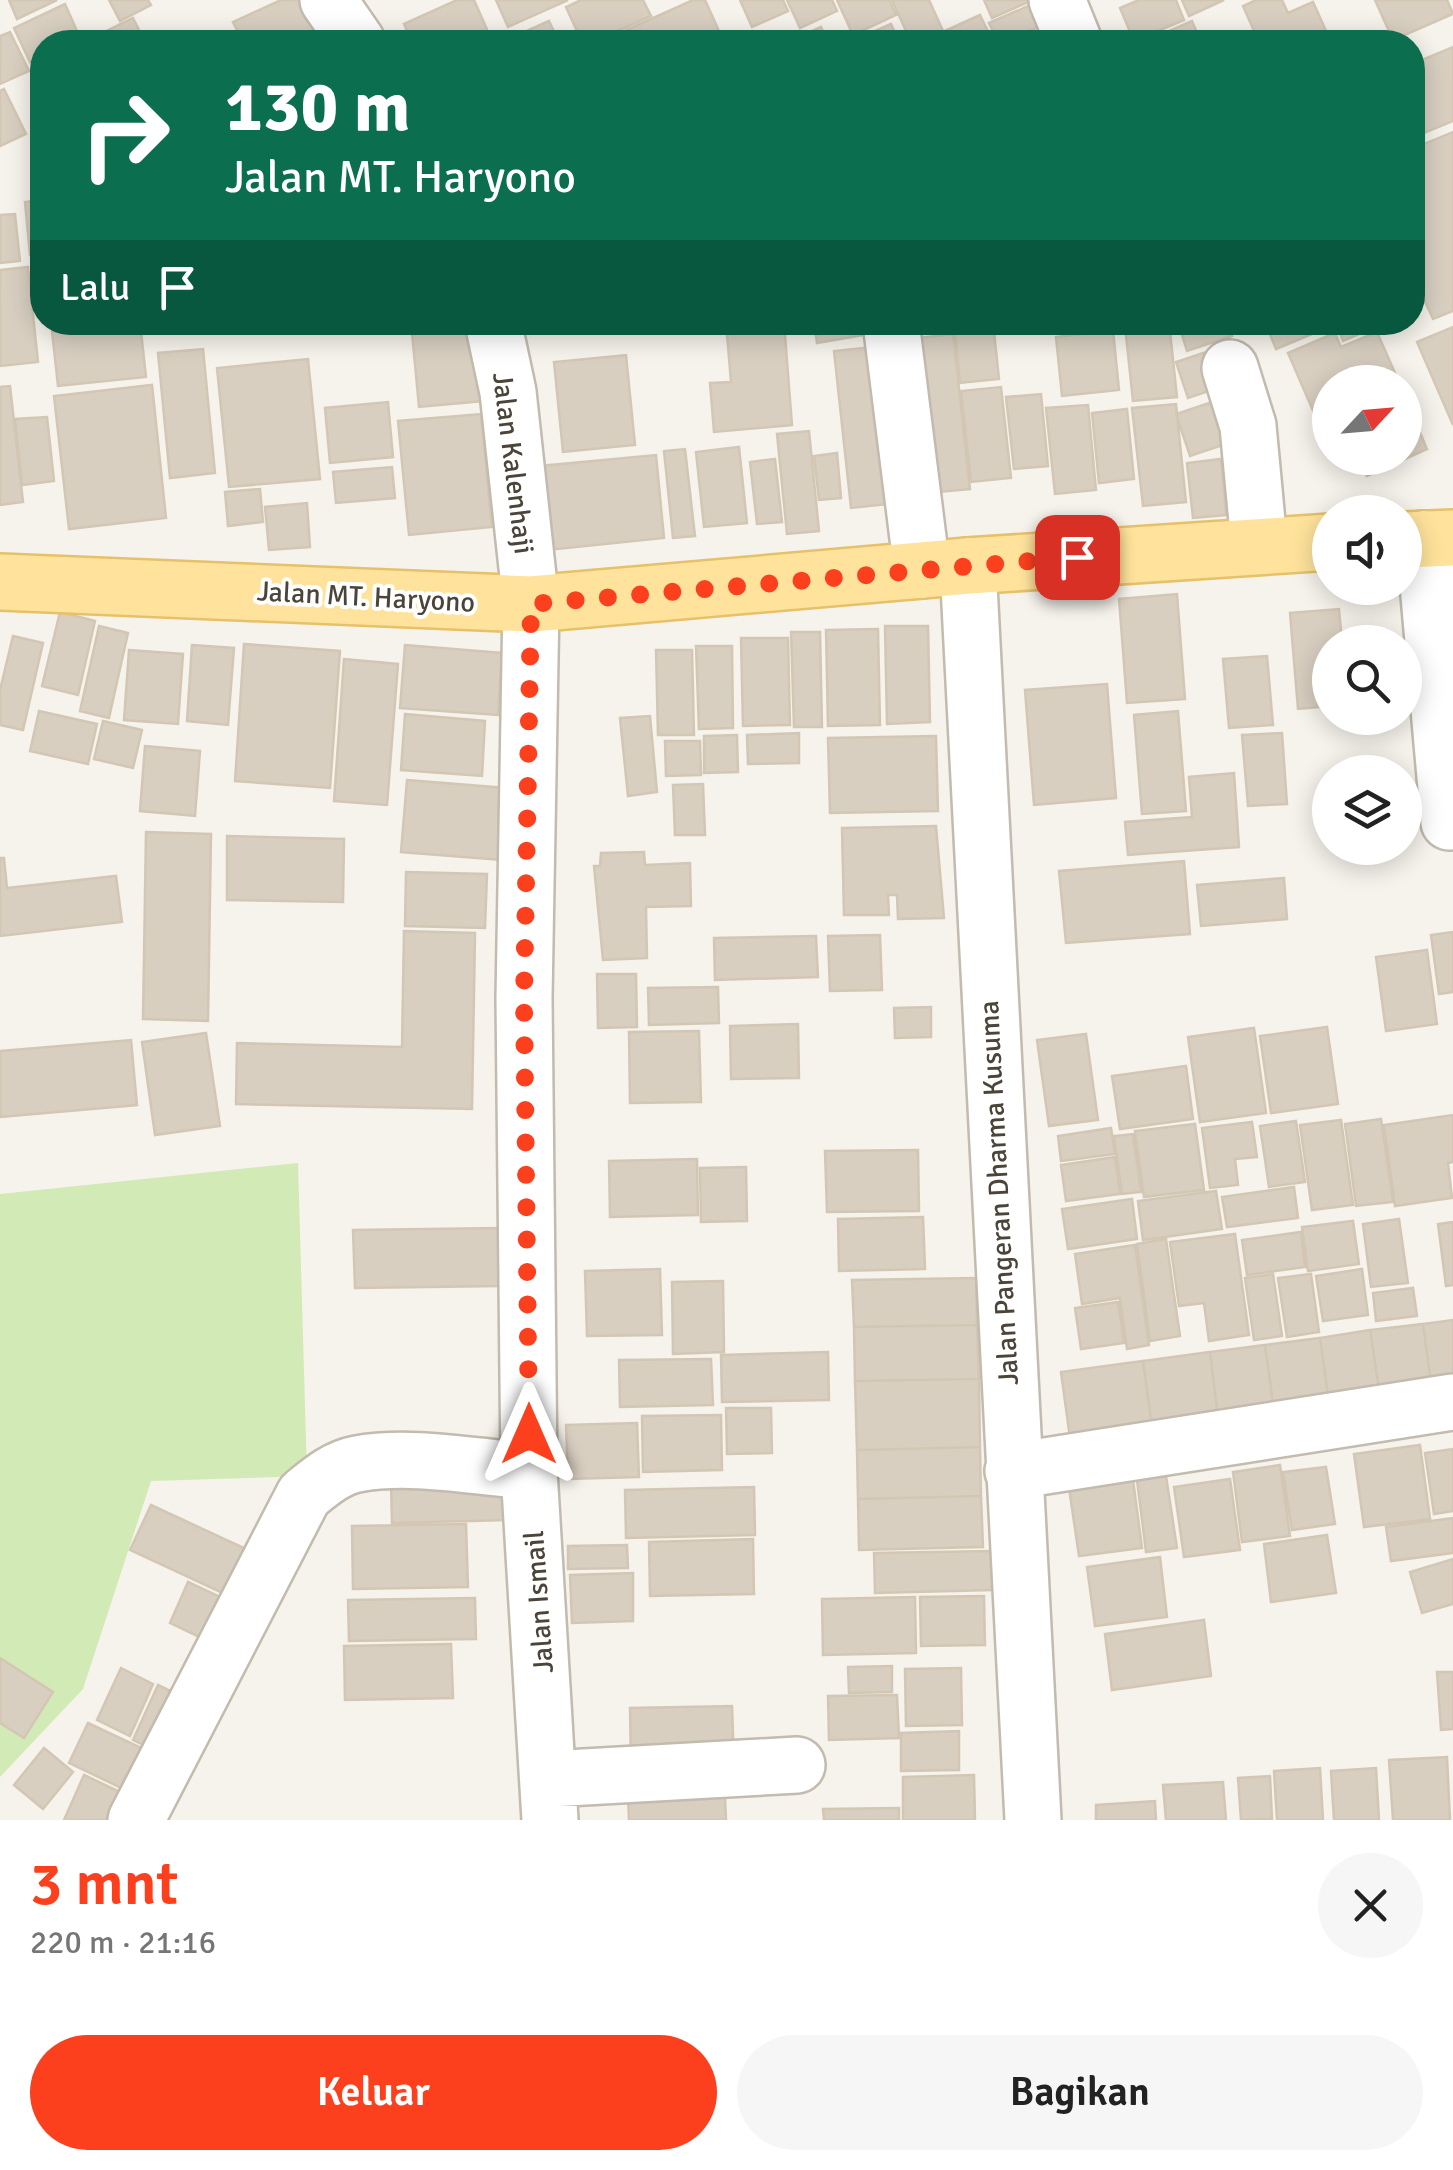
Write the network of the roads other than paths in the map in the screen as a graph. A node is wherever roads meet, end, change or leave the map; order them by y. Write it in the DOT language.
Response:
graph roads {
  1 [pos="329,0"];
  2 [pos="1057,0"];
  3 [pos="350,30"];
  4 [pos="1069,30"];
  5 [pos="496,335"];
  6 [pos="894,335"];
  7 [pos="1230,368"];
  8 [pos="1427,539"];
  9 [pos="1312,542"];
  10 [pos="1259,543"];
  11 [pos="945,568"];
  12 [pos="0,582"];
  13 [pos="531,604"];
  14 [pos="1449,822"];
  15 [pos="1453,1402"];
  16 [pos="529,1470"];
  17 [pos="1013,1471"];
  18 [pos="797,1765"];
  19 [pos="550,1800"];
  20 [pos="136,1820"];
  21 [pos="1034,1820"];
  1 -- 3 [label="street"];
  2 -- 4 [label="street"];
  5 -- 13 [label="street, Jalan Kalenhaji"];
  6 -- 11 [label="street, Jalan Pangeran Dharma Kusuma"];
  7 -- 10 [label="street"];
  8 -- 14 [label="street"];
  9 -- 10 [label="main road, Jalan MT. Haryono"];
  10 -- 11 [label="main road, Jalan MT. Haryono"];
  11 -- 13 [label="main road, Jalan MT. Haryono"];
  11 -- 17 [label="street, Jalan Pangeran Dharma Kusuma"];
  12 -- 13 [label="main road, Jalan MT. Haryono"];
  13 -- 16 [label="street, Jalan Ismail"];
  15 -- 17 [label="street"];
  16 -- 19 [label="street, Jalan Ismail"];
  16 -- 20 [label="street"];
  17 -- 21 [label="street, Jalan Pangeran Dharma Kusuma"];
  18 -- 19 [label="street"];
}
